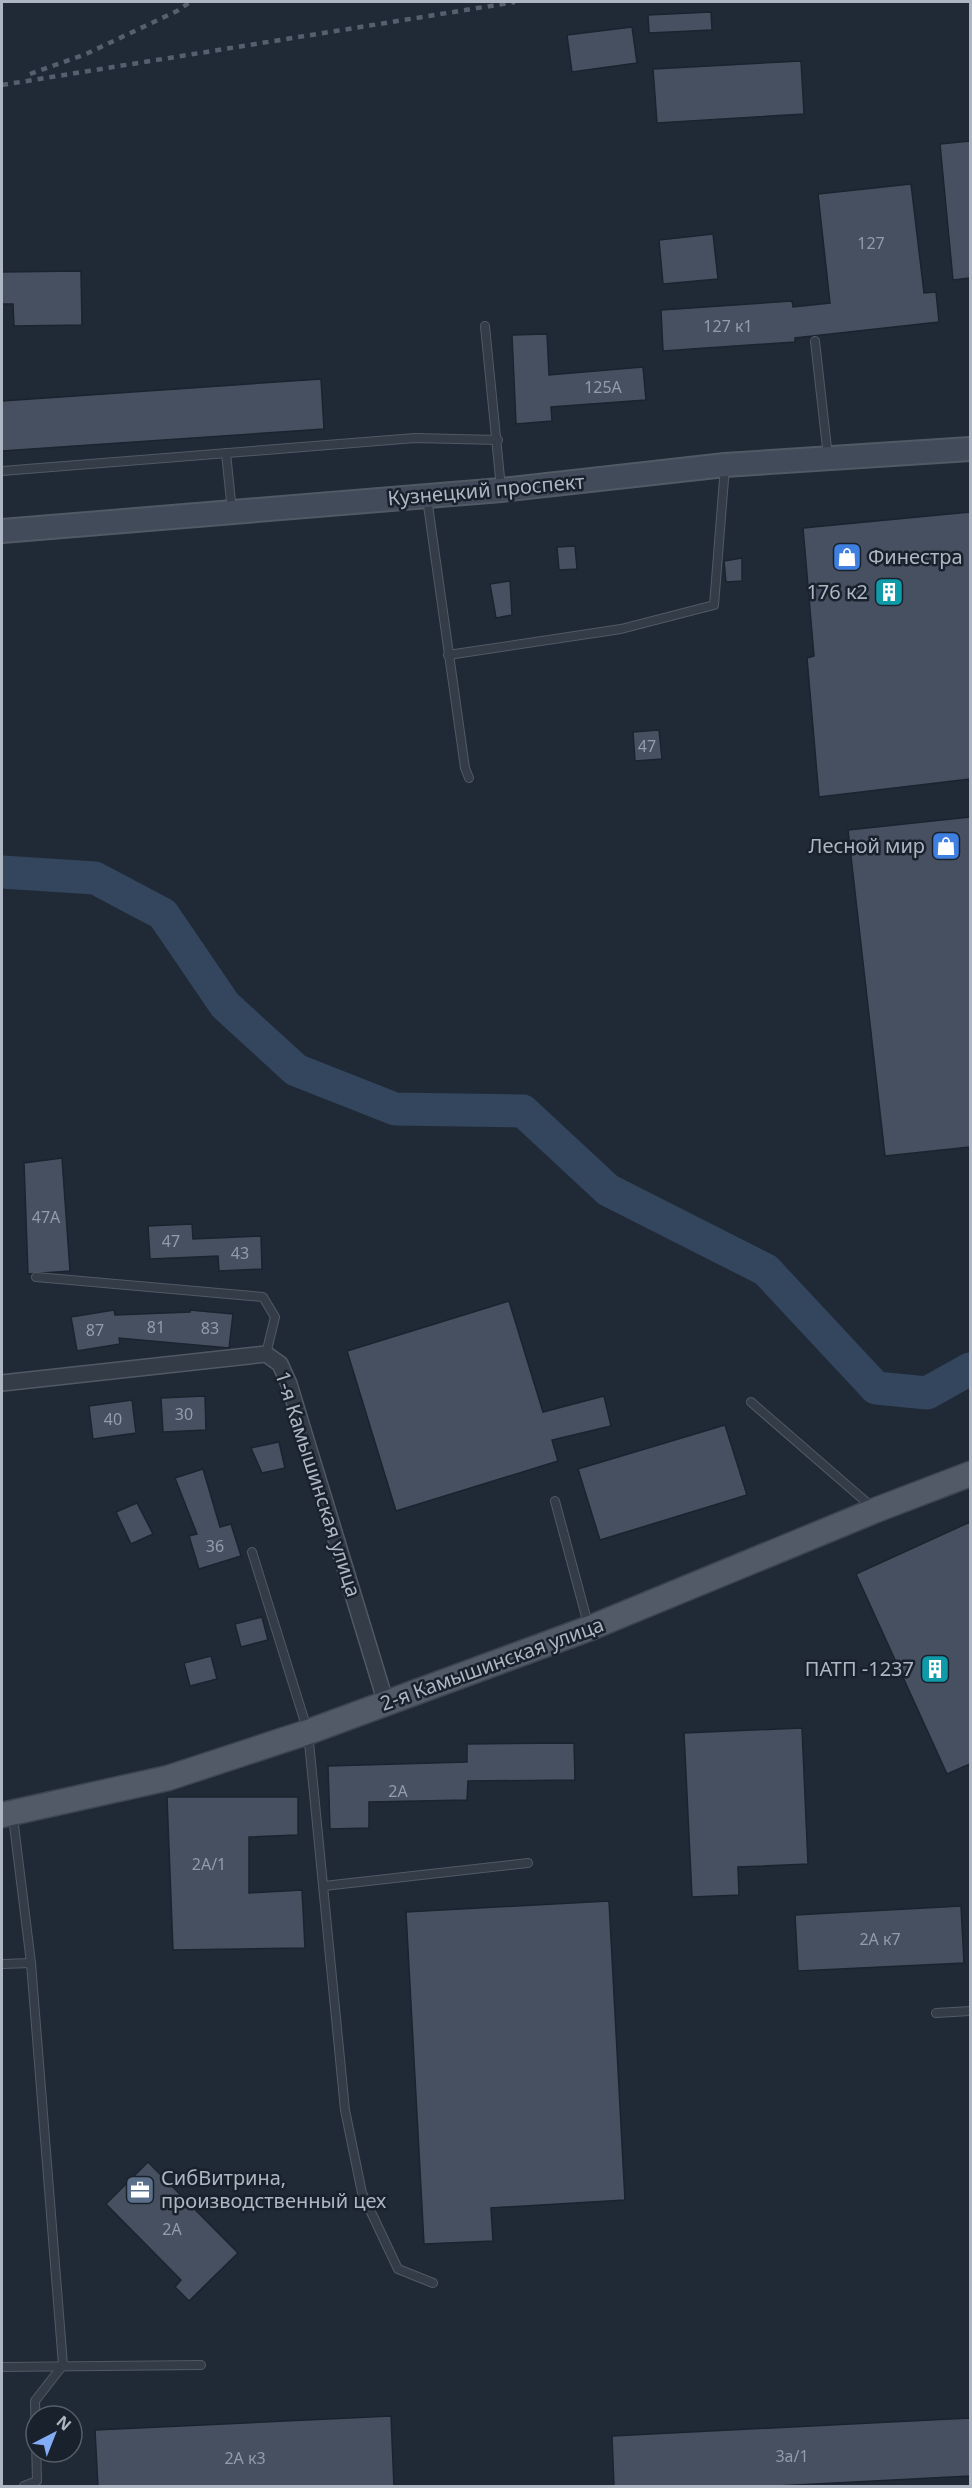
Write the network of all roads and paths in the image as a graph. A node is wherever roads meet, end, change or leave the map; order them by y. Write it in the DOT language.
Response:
graph roads {
  1 [pos="485,326"];
  2 [pos="815,341"];
  3 [pos="498,440"];
  4 [pos="970,449"];
  5 [pos="226,453"];
  6 [pos="828,458"];
  7 [pos="725,465"];
  8 [pos="2,471"];
  9 [pos="501,490"];
  10 [pos="427,496"];
  11 [pos="232,512"];
  12 [pos="2,531"];
  13 [pos="448,656"];
  14 [pos="469,778"];
  15 [pos="36,1277"];
  16 [pos="266,1354"];
  17 [pos="2,1383"];
  18 [pos="751,1402"];
  19 [pos="970,1474"];
  20 [pos="555,1501"];
  21 [pos="876,1510"];
  22 [pos="252,1552"];
  23 [pos="590,1628"];
  24 [pos="386,1703"];
  25 [pos="308,1732"];
  26 [pos="7,1814"];
  27 [pos="528,1863"];
  28 [pos="324,1886"];
  29 [pos="31,1963"];
  30 [pos="2,1965"];
  31 [pos="970,2011"];
  32 [pos="936,2013"];
  33 [pos="433,2283"];
  34 [pos="63,2365"];
  35 [pos="201,2365"];
  36 [pos="2,2367"];
  37 [pos="37,2484"];
  38 [pos="24,2487"];
  1 -- 3 [label="lane"];
  2 -- 6 [label="lane"];
  3 -- 5 [label="lane"];
  3 -- 9 [label="lane"];
  4 -- 6 [label="street, Кузнецкий проспект"];
  5 -- 8 [label="lane"];
  5 -- 11 [label="lane"];
  6 -- 7 [label="street, Кузнецкий проспект"];
  7 -- 9 [label="street, Кузнецкий проспект"];
  7 -- 13 [label="lane"];
  9 -- 10 [label="street, Кузнецкий проспект"];
  10 -- 11 [label="street, Кузнецкий проспект"];
  10 -- 13 [label="lane"];
  11 -- 12 [label="street, Кузнецкий проспект"];
  13 -- 14 [label="lane"];
  15 -- 16 [label="lane"];
  16 -- 17 [label="street, 1-я Камышинская улица"];
  16 -- 24 [label="street, 1-я Камышинская улица"];
  18 -- 21 [label="lane"];
  19 -- 21 [label="main road, 2-я Камышинская улица"];
  20 -- 23 [label="lane"];
  21 -- 23 [label="main road, 2-я Камышинская улица"];
  22 -- 25 [label="lane"];
  23 -- 24 [label="main road, 2-я Камышинская улица"];
  24 -- 25 [label="main road, 2-я Камышинская улица"];
  25 -- 26 [label="main road, 2-я Камышинская улица"];
  25 -- 28 [label="lane"];
  26 -- 29 [label="lane"];
  27 -- 28 [label="lane"];
  28 -- 33 [label="lane"];
  29 -- 30 [label="lane"];
  29 -- 34 [label="lane"];
  31 -- 32 [label="lane"];
  34 -- 35 [label="lane"];
  34 -- 36 [label="lane"];
  34 -- 37 [label="lane"];
  37 -- 38 [label="lane"];
}
